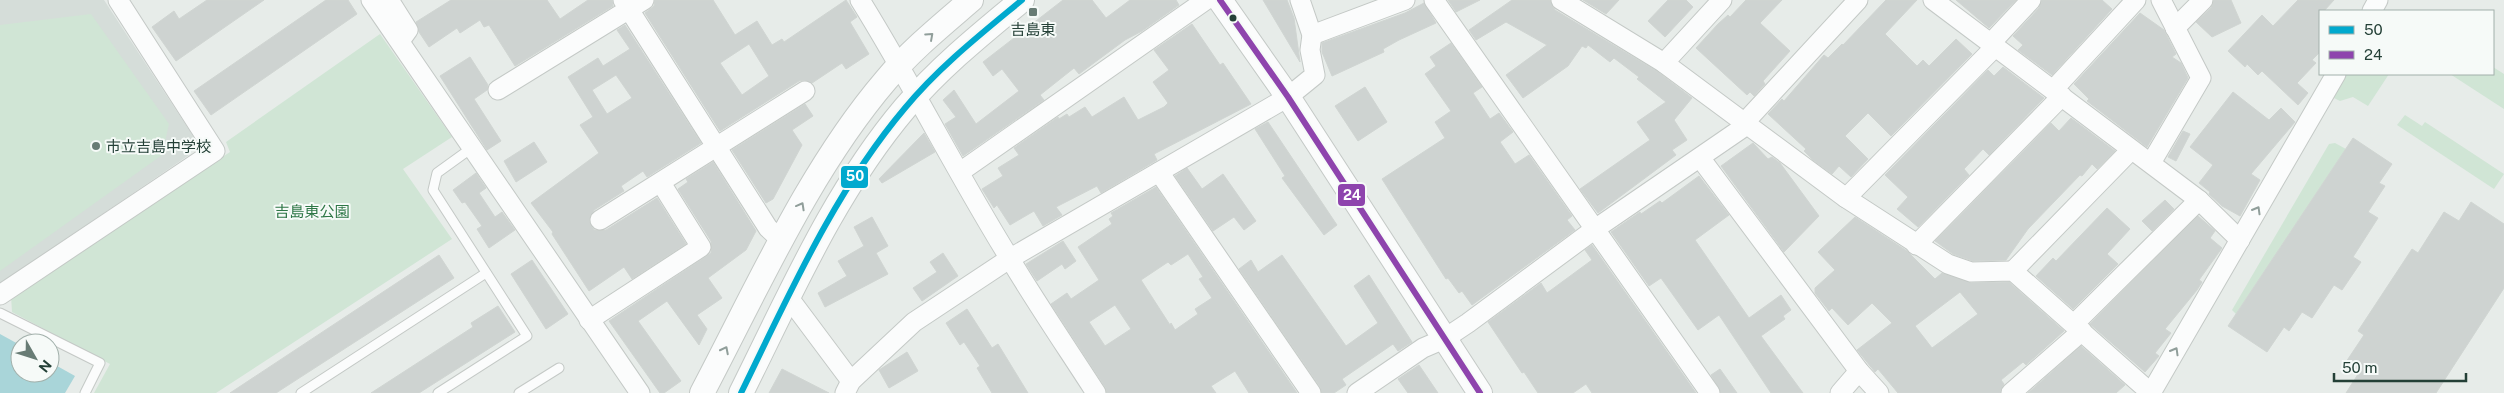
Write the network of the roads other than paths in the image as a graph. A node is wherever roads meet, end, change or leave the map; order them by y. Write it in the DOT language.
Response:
graph roads {
  1 [pos="118,0"];
  2 [pos="371,0"];
  3 [pos="389,0"];
  4 [pos="860,0"];
  5 [pos="971,0"];
  6 [pos="1022,0"];
  7 [pos="1206,0"];
  8 [pos="1220,0"];
  9 [pos="1300,0"];
  10 [pos="1405,0"];
  11 [pos="1434,0"];
  12 [pos="1561,0"];
  13 [pos="1722,0"];
  14 [pos="1858,0"];
  15 [pos="1933,0"];
  16 [pos="2031,0"];
  17 [pos="2136,0"];
  18 [pos="2161,0"];
  19 [pos="2203,0"];
  20 [pos="632,3"];
  21 [pos="2175,28"];
  22 [pos="1312,34"];
  23 [pos="400,42"];
  24 [pos="1992,46"];
  25 [pos="1664,63"];
  26 [pos="901,64"];
  27 [pos="2335,75"];
  28 [pos="498,90"];
  29 [pos="805,91"];
  30 [pos="2057,93"];
  31 [pos="916,96"];
  32 [pos="1288,97"];
  33 [pos="1745,122"];
  34 [pos="473,147"];
  35 [pos="717,148"];
  36 [pos="2131,150"];
  37 [pos="1701,159"];
  38 [pos="2151,162"];
  39 [pos="960,172"];
  40 [pos="1159,172"];
  41 [pos="661,183"];
  42 [pos="1846,198"];
  43 [pos="2199,200"];
  44 [pos="600,220"];
  45 [pos="1596,228"];
  46 [pos="2240,240"];
  47 [pos="782,241"];
  48 [pos="1916,245"];
  49 [pos="1009,259"];
  50 [pos="2013,271"];
  51 [pos="486,273"];
  52 [pos="0,295"];
  53 [pos="789,298"];
  54 [pos="0,313"];
  55 [pos="589,320"];
  56 [pos="2078,328"];
  57 [pos="1444,338"];
  58 [pos="559,368"];
  59 [pos="1859,371"];
  60 [pos="848,387"];
  61 [pos="84,393"];
  62 [pos="301,393"];
  63 [pos="438,393"];
  64 [pos="519,393"];
  65 [pos="640,393"];
  66 [pos="702,393"];
  67 [pos="741,393"];
  68 [pos="1096,393"];
  69 [pos="1310,393"];
  70 [pos="1357,393"];
  71 [pos="1480,393"];
  72 [pos="1710,393"];
  73 [pos="1840,393"];
  74 [pos="1879,393"];
  75 [pos="2011,393"];
  76 [pos="2151,393"];
  1 -- 52 [label="street"];
  2 -- 23 [label="street"];
  3 -- 23 [label="street"];
  4 -- 26 [label="street"];
  26 -- 5 [label="street, one-way"];
  6 -- 31 [label="street"];
  7 -- 39 [label="street"];
  8 -- 32 [label="street"];
  9 -- 22 [label="street"];
  10 -- 22 [label="street"];
  11 -- 45 [label="street"];
  12 -- 25 [label="street"];
  13 -- 25 [label="street"];
  14 -- 33 [label="street"];
  15 -- 24 [label="street"];
  16 -- 24 [label="street"];
  17 -- 30 [label="street"];
  18 -- 21 [label="street"];
  19 -- 21 [label="street"];
  20 -- 28 [label="street"];
  20 -- 35 [label="street"];
  21 -- 38 [label="street"];
  22 -- 32 [label="street"];
  23 -- 34 [label="street"];
  24 -- 30 [label="street"];
  24 -- 42 [label="street"];
  25 -- 33 [label="street"];
  26 -- 31 [label="street"];
  47 -- 26 [label="street, one-way"];
  46 -- 27 [label="street, one-way"];
  29 -- 35 [label="street"];
  30 -- 36 [label="street"];
  30 -- 48 [label="street"];
  31 -- 39 [label="street"];
  31 -- 53 [label="street"];
  32 -- 40 [label="street"];
  32 -- 57 [label="street"];
  33 -- 37 [label="street"];
  33 -- 42 [label="street"];
  34 -- 51 [label="lane"];
  34 -- 55 [label="street"];
  35 -- 41 [label="street"];
  35 -- 47 [label="street"];
  36 -- 38 [label="street"];
  36 -- 50 [label="street"];
  37 -- 45 [label="street"];
  37 -- 59 [label="street"];
  38 -- 43 [label="street"];
  39 -- 49 [label="street"];
  40 -- 49 [label="street"];
  40 -- 69 [label="street"];
  41 -- 44 [label="street"];
  41 -- 55 [label="street"];
  42 -- 48 [label="street"];
  43 -- 46 [label="street"];
  43 -- 56 [label="street"];
  45 -- 57 [label="street"];
  45 -- 72 [label="street"];
  76 -- 46 [label="street, one-way"];
  66 -- 47 [label="street, one-way"];
  48 -- 50 [label="street"];
  49 -- 60 [label="street"];
  49 -- 68 [label="street"];
  50 -- 56 [label="street"];
  51 -- 62 [label="lane"];
  51 -- 63 [label="lane"];
  53 -- 60 [label="street"];
  53 -- 67 [label="street"];
  54 -- 61 [label="lane"];
  55 -- 65 [label="street"];
  56 -- 75 [label="street"];
  56 -- 76 [label="street"];
  57 -- 70 [label="street"];
  57 -- 71 [label="street"];
  58 -- 64 [label="lane"];
  59 -- 73 [label="street"];
  59 -- 74 [label="street"];
}
